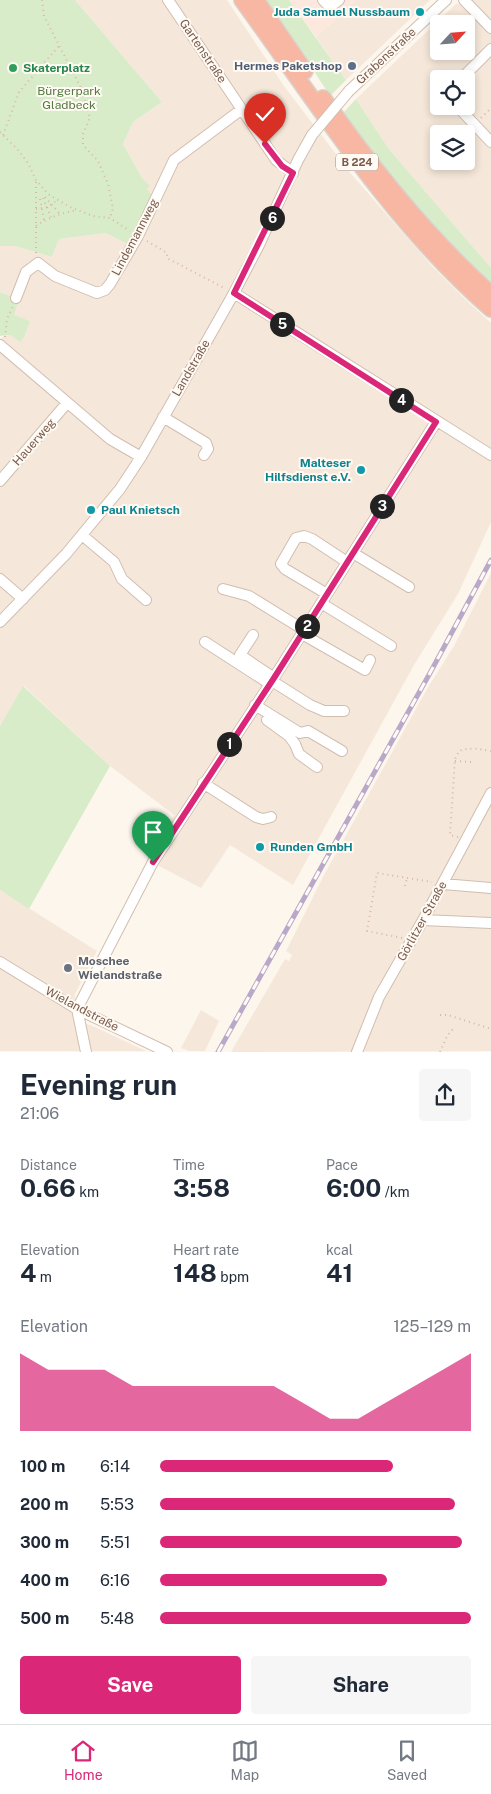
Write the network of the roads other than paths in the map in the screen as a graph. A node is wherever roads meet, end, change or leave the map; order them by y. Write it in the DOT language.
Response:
graph roads {
  1 [pos="168,0"];
  2 [pos="242,0"];
  3 [pos="256,0"];
  4 [pos="323,0"];
  5 [pos="339,0"];
  6 [pos="446,0"];
  7 [pos="464,0"];
  8 [pos="491,28"];
  9 [pos="491,49"];
  10 [pos="470,70"];
  11 [pos="349,91"];
  12 [pos="242,109"];
  13 [pos="465,115"];
  14 [pos="491,142"];
  15 [pos="293,173"];
  16 [pos="234,293"];
  17 [pos="491,294"];
  18 [pos="16,298"];
  19 [pos="491,309"];
  20 [pos="1,347"];
  21 [pos="67,403"];
  22 [pos="164,417"];
  23 [pos="436,422"];
  24 [pos="204,454"];
  25 [pos="491,455"];
  26 [pos="141,457"];
  27 [pos="0,481"];
  28 [pos="82,535"];
  29 [pos="350,557"];
  30 [pos="0,579"];
  31 [pos="410,587"];
  32 [pos="223,589"];
  33 [pos="327,594"];
  34 [pos="23,599"];
  35 [pos="146,600"];
  36 [pos="321,603"];
  37 [pos="0,622"];
  38 [pos="303,632"];
  39 [pos="253,635"];
  40 [pos="206,642"];
  41 [pos="391,646"];
  42 [pos="370,660"];
  43 [pos="272,681"];
  44 [pos="253,708"];
  45 [pos="344,711"];
  46 [pos="342,751"];
  47 [pos="317,767"];
  48 [pos="204,783"];
  49 [pos="491,793"];
  50 [pos="271,817"];
  51 [pos="443,884"];
  52 [pos="491,888"];
  53 [pos="423,920"];
  54 [pos="491,923"];
  55 [pos="0,962"];
  56 [pos="77,1009"];
  57 [pos="83,1049"];
  58 [pos="167,1052"];
  59 [pos="357,1052"];
  1 -- 12 [label="street, Gartenstraße"];
  2 -- 19 [label="highway, B 224"];
  3 -- 17 [label="highway, B 224"];
  4 -- 5 [label="street"];
  6 -- 11 [label="street, Grabenstraße"];
  7 -- 8 [label="street"];
  9 -- 10 [label="street"];
  11 -- 15 [label="street, Landstraße, bridge"];
  12 -- 15 [label="street, Gartenstraße"];
  12 -- 18 [label="street, Lindemannweg"];
  13 -- 14 [label="street"];
  15 -- 16 [label="street, Landstraße"];
  16 -- 22 [label="street, Landstraße"];
  16 -- 23 [label="street"];
  20 -- 21 [label="street"];
  21 -- 26 [label="street"];
  21 -- 27 [label="street, Hauerweg"];
  22 -- 24 [label="street"];
  22 -- 26 [label="street, Landstraße"];
  23 -- 25 [label="street"];
  23 -- 29 [label="street"];
  26 -- 28 [label="street, Landstraße"];
  28 -- 34 [label="street, Landstraße"];
  28 -- 35 [label="street"];
  29 -- 31 [label="street"];
  29 -- 33 [label="street"];
  29 -- 33 [label="street"];
  30 -- 34 [label="street"];
  32 -- 38 [label="street"];
  33 -- 36 [label="street"];
  34 -- 37 [label="street, Landstraße"];
  36 -- 38 [label="street"];
  36 -- 41 [label="street"];
  38 -- 42 [label="street"];
  38 -- 43 [label="street"];
  39 -- 43 [label="street"];
  40 -- 43 [label="street"];
  43 -- 44 [label="street"];
  43 -- 45 [label="street"];
  44 -- 46 [label="street"];
  44 -- 47 [label="street"];
  44 -- 48 [label="street"];
  48 -- 50 [label="street"];
  48 -- 56 [label="street"];
  49 -- 51 [label="street, Görlitzer Straße"];
  51 -- 52 [label="street"];
  51 -- 53 [label="street, Görlitzer Straße"];
  53 -- 54 [label="street"];
  53 -- 59 [label="street, Görlitzer Straße"];
  55 -- 56 [label="street, Wielandstraße"];
  56 -- 57 [label="street"];
  56 -- 58 [label="street, Wielandstraße"];
}
